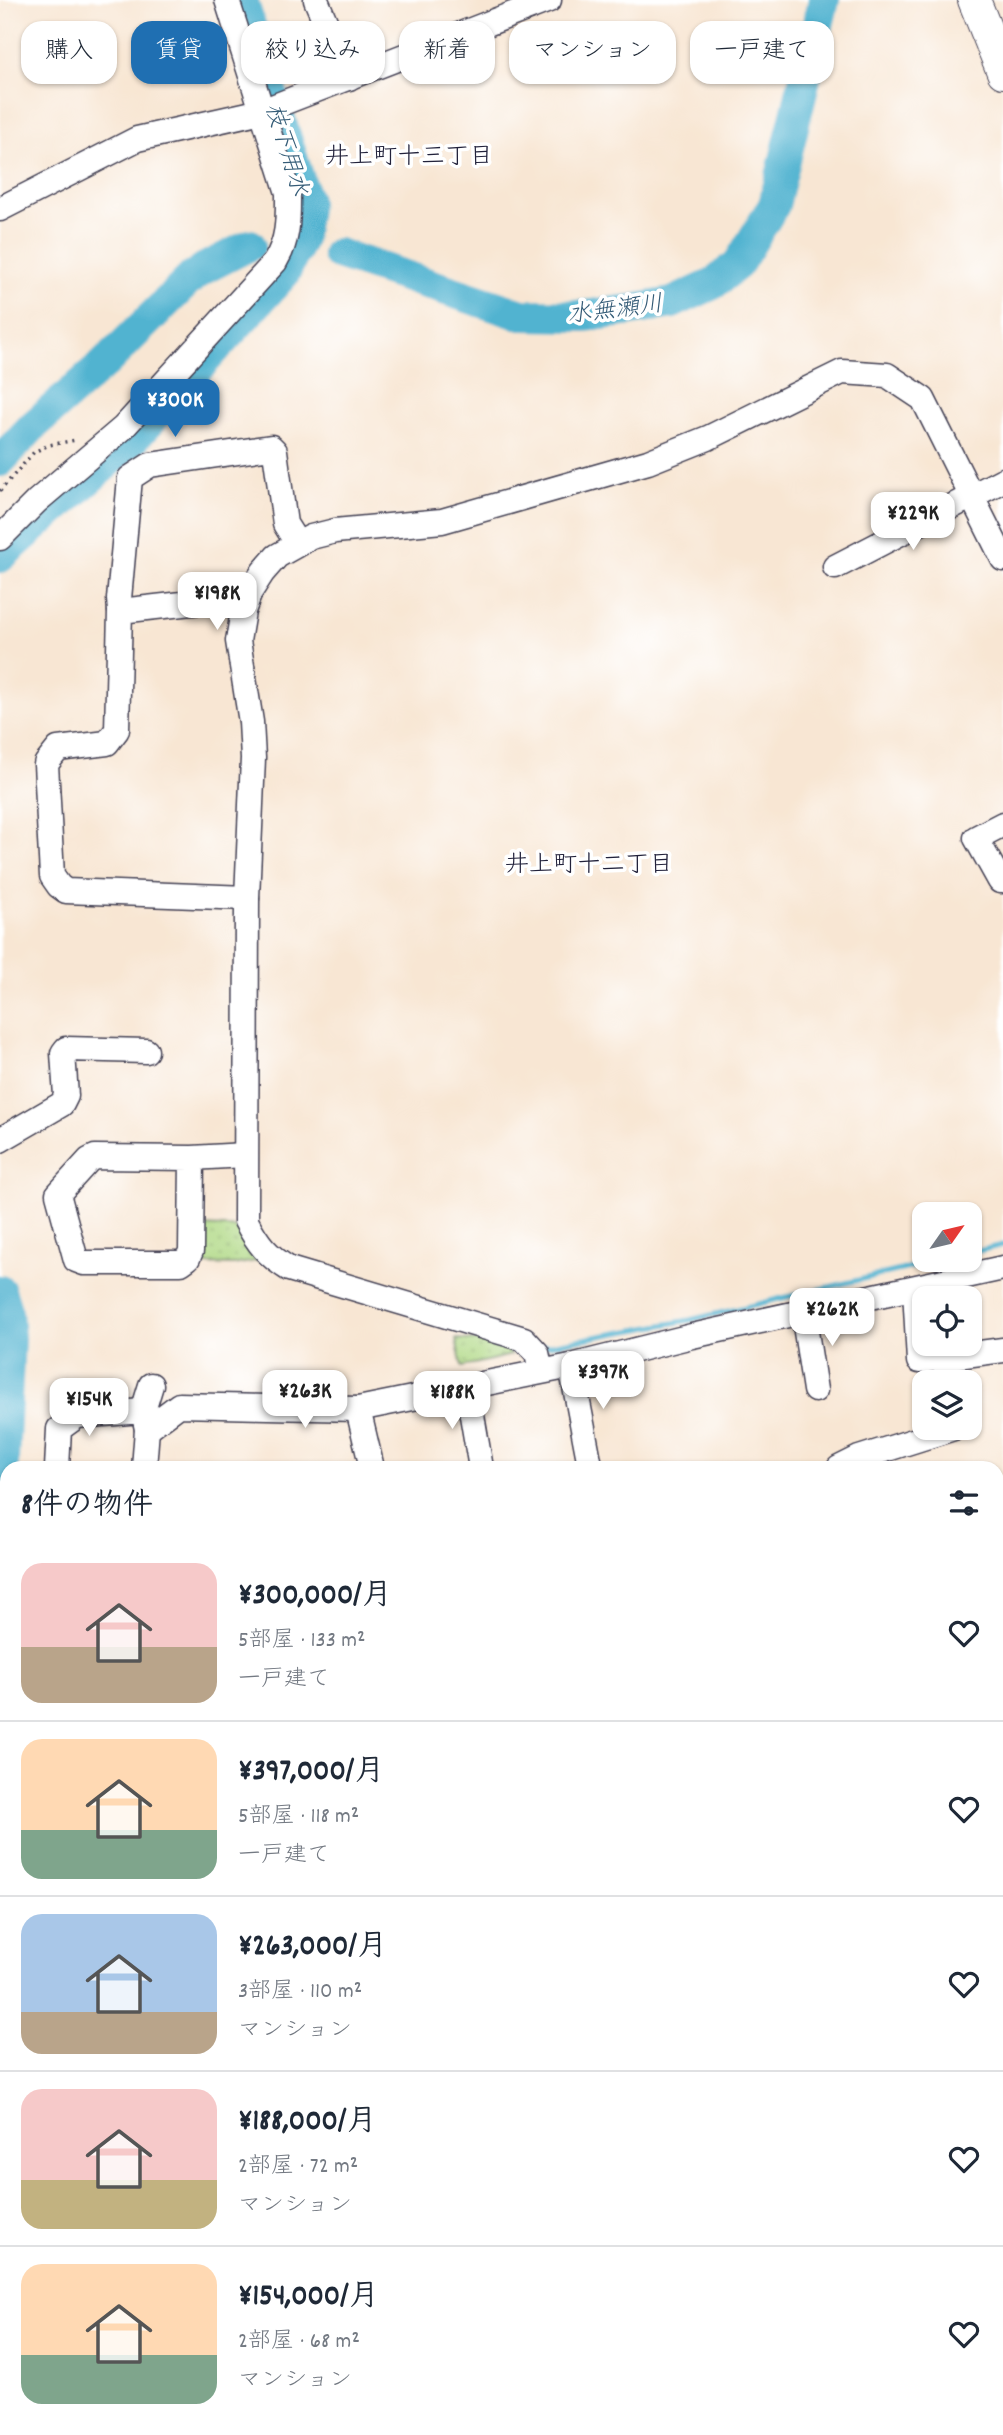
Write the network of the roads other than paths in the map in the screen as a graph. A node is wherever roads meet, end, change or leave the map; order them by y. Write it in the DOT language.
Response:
graph roads {
  1 [pos="228,0"];
  2 [pos="316,0"];
  3 [pos="549,0"];
  4 [pos="974,0"];
  5 [pos="325,21"];
  6 [pos="385,64"];
  7 [pos="1003,72"];
  8 [pos="333,84"];
  9 [pos="273,107"];
  10 [pos="0,209"];
  11 [pos="1003,480"];
  12 [pos="971,496"];
  13 [pos="0,538"];
  14 [pos="297,543"];
  15 [pos="1003,559"];
  16 [pos="835,567"];
  17 [pos="120,611"];
  18 [pos="243,611"];
  19 [pos="1003,824"];
  20 [pos="1003,881"];
  21 [pos="247,898"];
  22 [pos="146,1051"];
  23 [pos="0,1140"];
  24 [pos="245,1155"];
  25 [pos="192,1158"];
  26 [pos="1003,1268"];
  27 [pos="928,1286"];
  28 [pos="912,1290"];
  29 [pos="803,1312"];
  30 [pos="1003,1350"];
  31 [pos="919,1356"];
  32 [pos="571,1366"];
  33 [pos="541,1370"];
  34 [pos="947,1370"];
  35 [pos="151,1385"];
  36 [pos="467,1386"];
  37 [pos="815,1390"];
  38 [pos="358,1409"];
  39 [pos="145,1420"];
  40 [pos="916,1440"];
  41 [pos="57,1461"];
  42 [pos="144,1461"];
  43 [pos="370,1461"];
  44 [pos="480,1461"];
  45 [pos="589,1461"];
  46 [pos="853,1461"];
  1 -- 9 [label="street"];
  2 -- 5 [label="street"];
  3 -- 6 [label="street"];
  4 -- 7 [label="main road"];
  8 -- 9 [label="street"];
  9 -- 10 [label="street"];
  9 -- 13 [label="street"];
  11 -- 12 [label="street"];
  12 -- 14 [label="street"];
  12 -- 15 [label="street"];
  12 -- 16 [label="street"];
  14 -- 17 [label="street"];
  14 -- 18 [label="street"];
  17 -- 18 [label="street"];
  17 -- 21 [label="street"];
  18 -- 21 [label="street"];
  19 -- 20 [label="street"];
  21 -- 24 [label="street"];
  22 -- 23 [label="street"];
  24 -- 25 [label="street"];
  24 -- 33 [label="street"];
  25 -- 25 [label="street"];
  26 -- 27 [label="street"];
  28 -- 29 [label="street"];
  29 -- 32 [label="street"];
  29 -- 37 [label="street"];
  30 -- 34 [label="street"];
  31 -- 34 [label="street"];
  32 -- 33 [label="street"];
  32 -- 45 [label="street"];
  33 -- 36 [label="street"];
  35 -- 39 [label="street"];
  36 -- 38 [label="street"];
  36 -- 44 [label="street"];
  38 -- 39 [label="street"];
  38 -- 43 [label="street"];
  39 -- 41 [label="street"];
  39 -- 42 [label="street"];
  40 -- 46 [label="street"];
}
